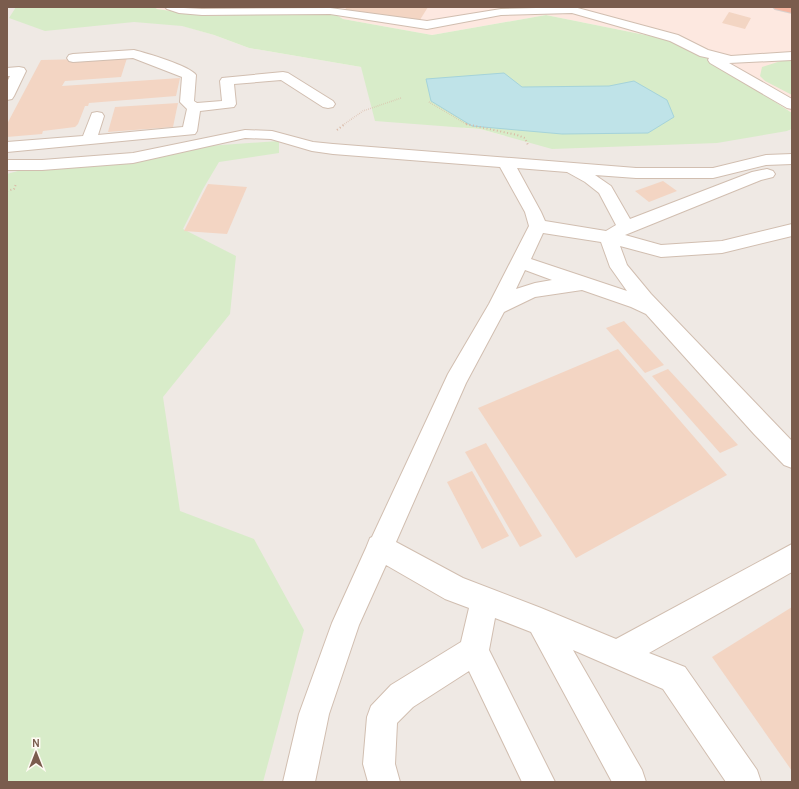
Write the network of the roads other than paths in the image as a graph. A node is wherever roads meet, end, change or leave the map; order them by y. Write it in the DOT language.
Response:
graph roads {
  1 [pos="171,7"];
  2 [pos="779,7"];
  3 [pos="566,8"];
  4 [pos="792,10"];
  5 [pos="704,53"];
  6 [pos="792,56"];
  7 [pos="73,58"];
  8 [pos="7,72"];
  9 [pos="7,96"];
  10 [pos="328,104"];
  11 [pos="792,105"];
  12 [pos="194,108"];
  13 [pos="98,116"];
  14 [pos="193,138"];
  15 [pos="89,139"];
  16 [pos="7,147"];
  17 [pos="792,159"];
  18 [pos="506,163"];
  19 [pos="7,165"];
  20 [pos="569,168"];
  21 [pos="792,174"];
  22 [pos="538,226"];
  23 [pos="626,227"];
  24 [pos="792,230"];
  25 [pos="608,237"];
  26 [pos="520,262"];
  27 [pos="587,284"];
  28 [pos="497,307"];
  29 [pos="655,311"];
  30 [pos="792,456"];
  31 [pos="379,547"];
  32 [pos="792,557"];
  33 [pos="485,600"];
  34 [pos="542,622"];
  35 [pos="474,651"];
  36 [pos="618,654"];
  37 [pos="625,778"];
  38 [pos="298,782"];
  39 [pos="384,782"];
  40 [pos="539,782"];
  41 [pos="745,782"];
  1 -- 3 [label="lane"];
  2 -- 4 [label="highway"];
  3 -- 5 [label="lane"];
  5 -- 6 [label="lane"];
  5 -- 11 [label="lane"];
  7 -- 12 [label="lane"];
  8 -- 9 [label="lane"];
  10 -- 12 [label="lane"];
  12 -- 14 [label="lane"];
  13 -- 15 [label="lane"];
  14 -- 15 [label="lane"];
  14 -- 18 [label="lane"];
  14 -- 19 [label="lane"];
  15 -- 16 [label="lane"];
  17 -- 20 [label="lane"];
  18 -- 20 [label="lane"];
  18 -- 22 [label="lane"];
  20 -- 23 [label="lane"];
  21 -- 23 [label="lane"];
  22 -- 25 [label="lane"];
  22 -- 26 [label="lane"];
  23 -- 25 [label="lane"];
  24 -- 25 [label="lane"];
  25 -- 29 [label="lane"];
  26 -- 27 [label="lane"];
  26 -- 28 [label="lane"];
  27 -- 28 [label="lane"];
  27 -- 29 [label="lane"];
  28 -- 31 [label="lane"];
  29 -- 30 [label="lane"];
  31 -- 33 [label="lane"];
  31 -- 38 [label="lane"];
  32 -- 36 [label="lane"];
  33 -- 34 [label="lane"];
  33 -- 35 [label="lane"];
  34 -- 36 [label="lane"];
  34 -- 37 [label="lane"];
  35 -- 39 [label="lane"];
  35 -- 40 [label="lane"];
  36 -- 41 [label="lane"];
}
